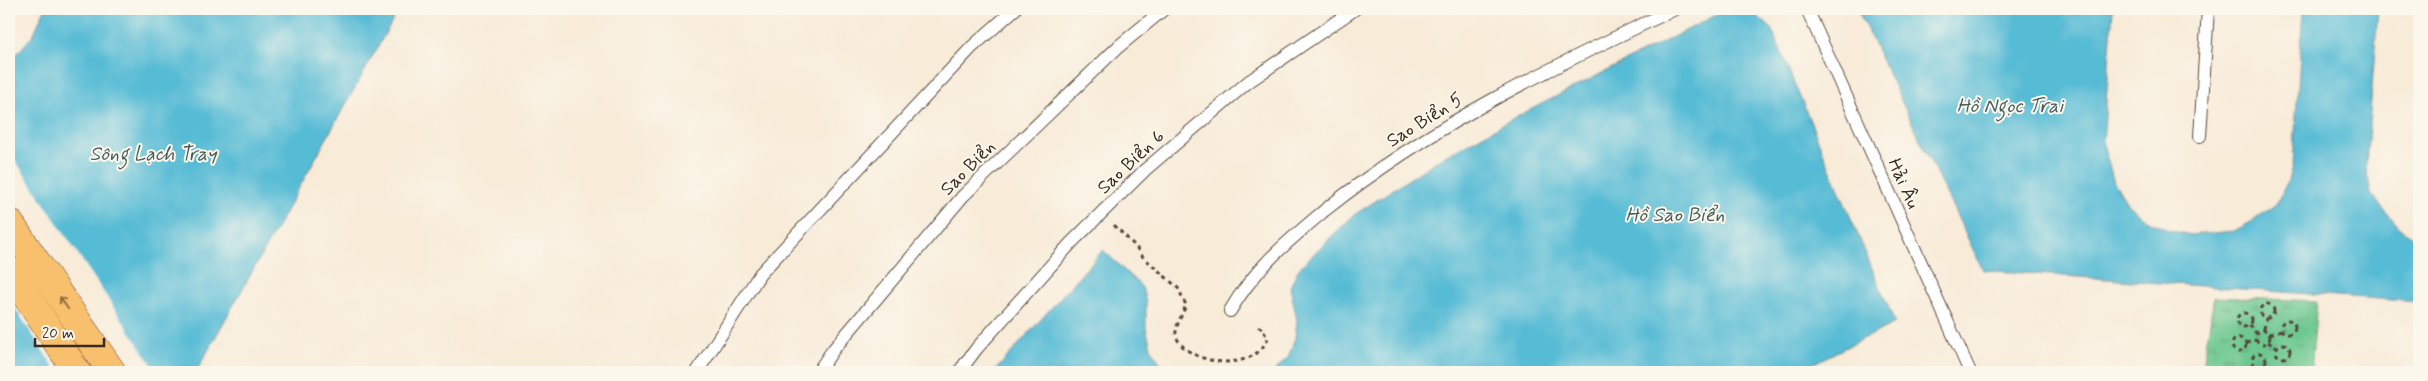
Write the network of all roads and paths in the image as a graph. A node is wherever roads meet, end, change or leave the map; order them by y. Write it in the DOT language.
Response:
graph roads {
  1 [pos="1015,9"];
  2 [pos="1164,9"];
  3 [pos="1355,9"];
  4 [pos="1675,9"];
  5 [pos="1806,9"];
  6 [pos="2208,9"];
  7 [pos="2200,136"];
  8 [pos="9,222"];
  9 [pos="1113,225"];
  10 [pos="9,270"];
  11 [pos="1230,311"];
  12 [pos="2266,318"];
  13 [pos="1256,325"];
  14 [pos="2249,325"];
  15 [pos="2264,330"];
  16 [pos="2281,330"];
  17 [pos="2256,333"];
  18 [pos="2270,334"];
  19 [pos="2256,340"];
  20 [pos="2268,342"];
  21 [pos="2246,343"];
  22 [pos="2261,344"];
  23 [pos="2277,348"];
  24 [pos="2261,353"];
  25 [pos="2258,368"];
  26 [pos="77,372"];
  27 [pos="112,372"];
  28 [pos="697,372"];
  29 [pos="818,372"];
  30 [pos="959,372"];
  31 [pos="1970,372"];
  32 [pos="2256,372"];
  1 -- 28 [label="lane"];
  2 -- 29 [label="lane, Sao Biển"];
  3 -- 30 [label="lane, Sao Biển 6"];
  4 -- 11 [label="lane, Sao Biển 5"];
  5 -- 31 [label="lane, Hải Âu"];
  6 -- 7 [label="lane"];
  27 -- 8 [label="main road, one-way"];
  9 -- 13 [label="path"];
  10 -- 26 [label="main road"];
  12 -- 12 [label="path"];
  12 -- 15 [label="path"];
  14 -- 14 [label="path"];
  14 -- 17 [label="path"];
  15 -- 17 [label="path"];
  15 -- 18 [label="path"];
  16 -- 16 [label="path"];
  16 -- 18 [label="path"];
  17 -- 19 [label="path"];
  18 -- 20 [label="path"];
  19 -- 21 [label="path"];
  19 -- 22 [label="path"];
  20 -- 22 [label="path"];
  20 -- 23 [label="path"];
  21 -- 21 [label="path"];
  22 -- 24 [label="path"];
  23 -- 23 [label="path"];
  24 -- 25 [label="path"];
  24 -- 25 [label="path"];
  25 -- 32 [label="path"];
}
